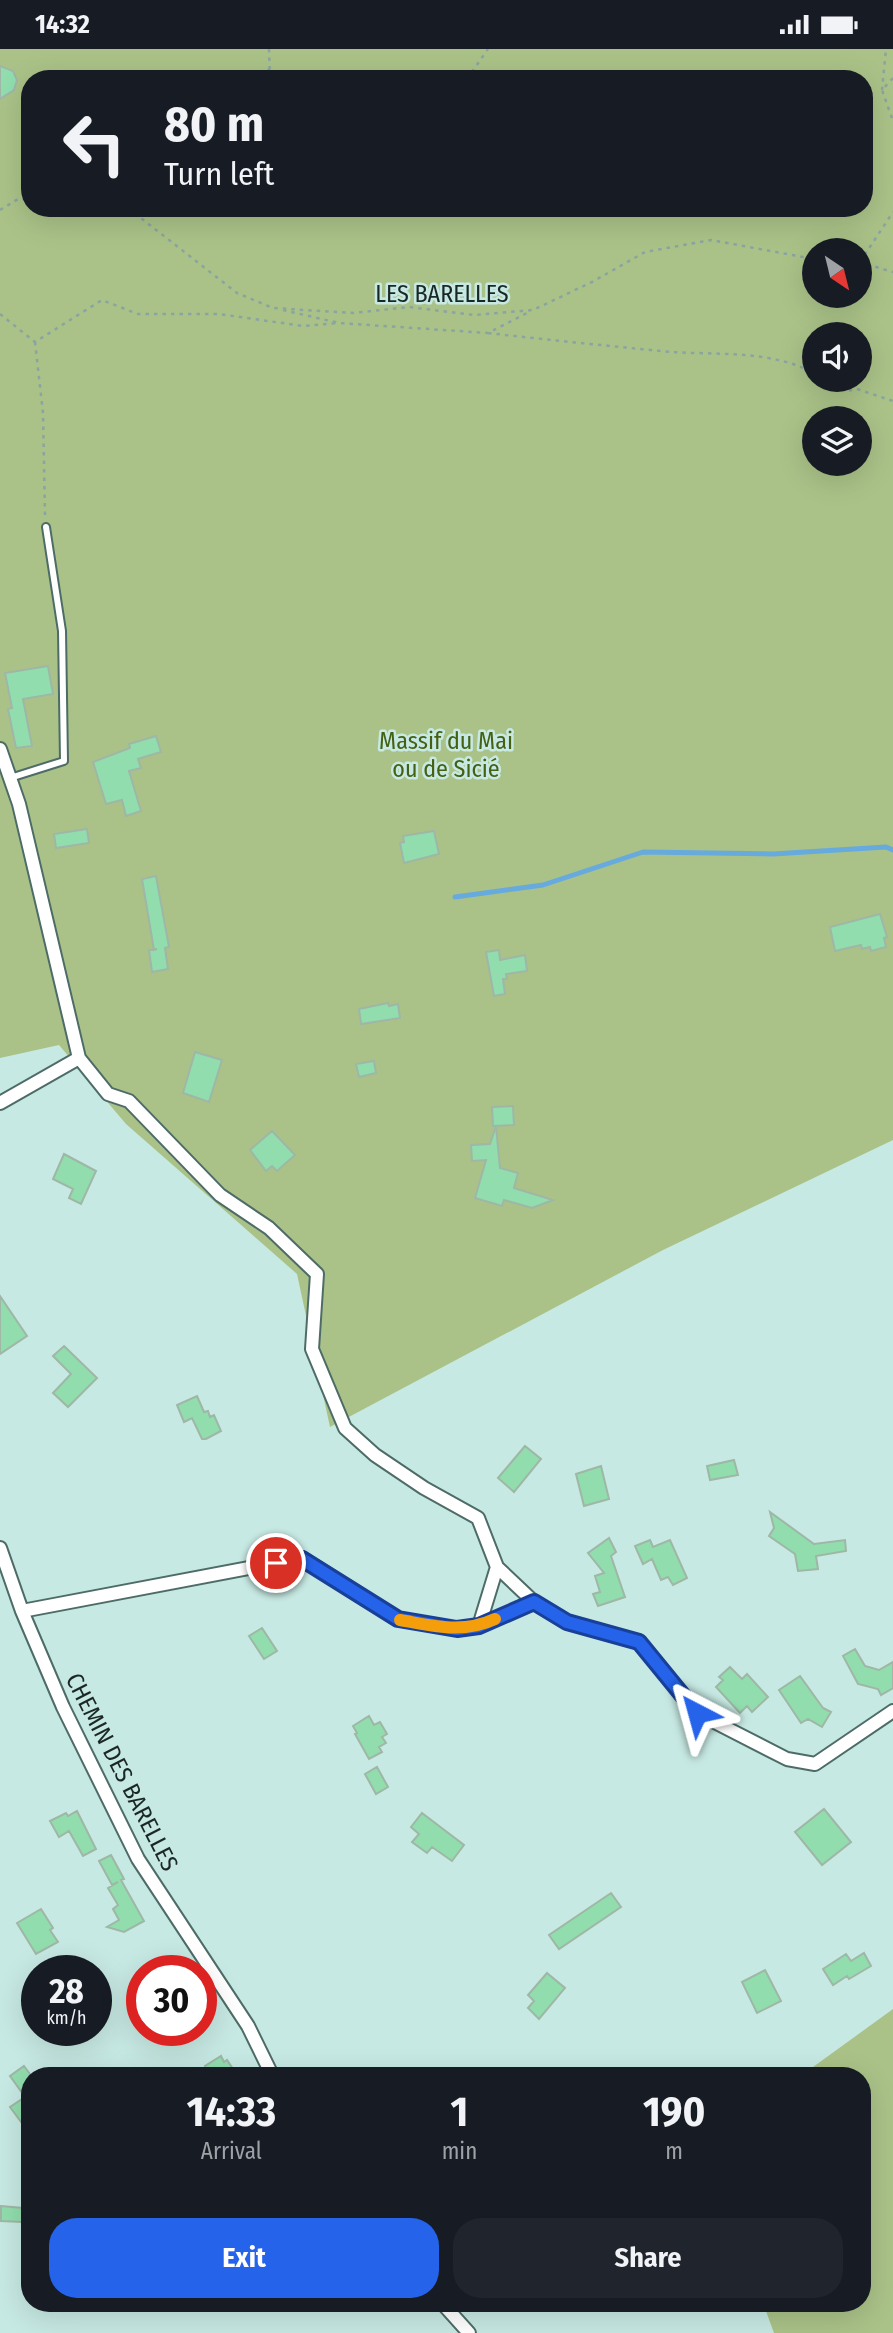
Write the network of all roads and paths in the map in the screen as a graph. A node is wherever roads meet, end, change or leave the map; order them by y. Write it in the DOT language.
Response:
graph roads {
  1 [pos="269,49"];
  2 [pos="488,49"];
  3 [pos="886,49"];
  4 [pos="269,69"];
  5 [pos="473,70"];
  6 [pos="893,78"];
  7 [pos="882,90"];
  8 [pos="893,121"];
  9 [pos="21,199"];
  10 [pos="0,210"];
  11 [pos="893,212"];
  12 [pos="140,217"];
  13 [pos="872,243"];
  14 [pos="802,257"];
  15 [pos="872,266"];
  16 [pos="893,272"];
  17 [pos="272,308"];
  18 [pos="533,310"];
  19 [pos="0,314"];
  20 [pos="339,324"];
  21 [pos="488,333"];
  22 [pos="35,342"];
  23 [pos="802,367"];
  24 [pos="865,392"];
  25 [pos="893,401"];
  26 [pos="46,527"];
  27 [pos="0,749"];
  28 [pos="10,778"];
  29 [pos="79,1058"];
  30 [pos="0,1103"];
  31 [pos="0,1548"];
  32 [pos="497,1567"];
  33 [pos="534,1602"];
  34 [pos="22,1611"];
  35 [pos="479,1626"];
  36 [pos="893,1711"];
  37 [pos="268,2067"];
  38 [pos="450,2312"];
  39 [pos="469,2333"];
  1 -- 4 [label="path"];
  2 -- 5 [label="path"];
  3 -- 7 [label="path"];
  6 -- 7 [label="path"];
  7 -- 8 [label="path"];
  9 -- 10 [label="path"];
  11 -- 13 [label="path"];
  12 -- 17 [label="path, LES BARELLES"];
  14 -- 18 [label="path, LES BARELLES"];
  15 -- 16 [label="path"];
  17 -- 18 [label="path, LES BARELLES"];
  17 -- 20 [label="path"];
  18 -- 21 [label="path"];
  19 -- 22 [label="path"];
  20 -- 21 [label="path"];
  20 -- 22 [label="path"];
  21 -- 23 [label="path"];
  22 -- 26 [label="path"];
  24 -- 25 [label="path"];
  26 -- 28 [label="lane"];
  27 -- 28 [label="street"];
  28 -- 29 [label="street"];
  29 -- 30 [label="street"];
  29 -- 32 [label="street"];
  31 -- 34 [label="street, CHEMIN DES BARELLES"];
  32 -- 33 [label="street"];
  32 -- 35 [label="street"];
  33 -- 35 [label="street"];
  33 -- 36 [label="street"];
  34 -- 35 [label="street"];
  34 -- 37 [label="street, CHEMIN DES BARELLES"];
  38 -- 39 [label="street"];
}
